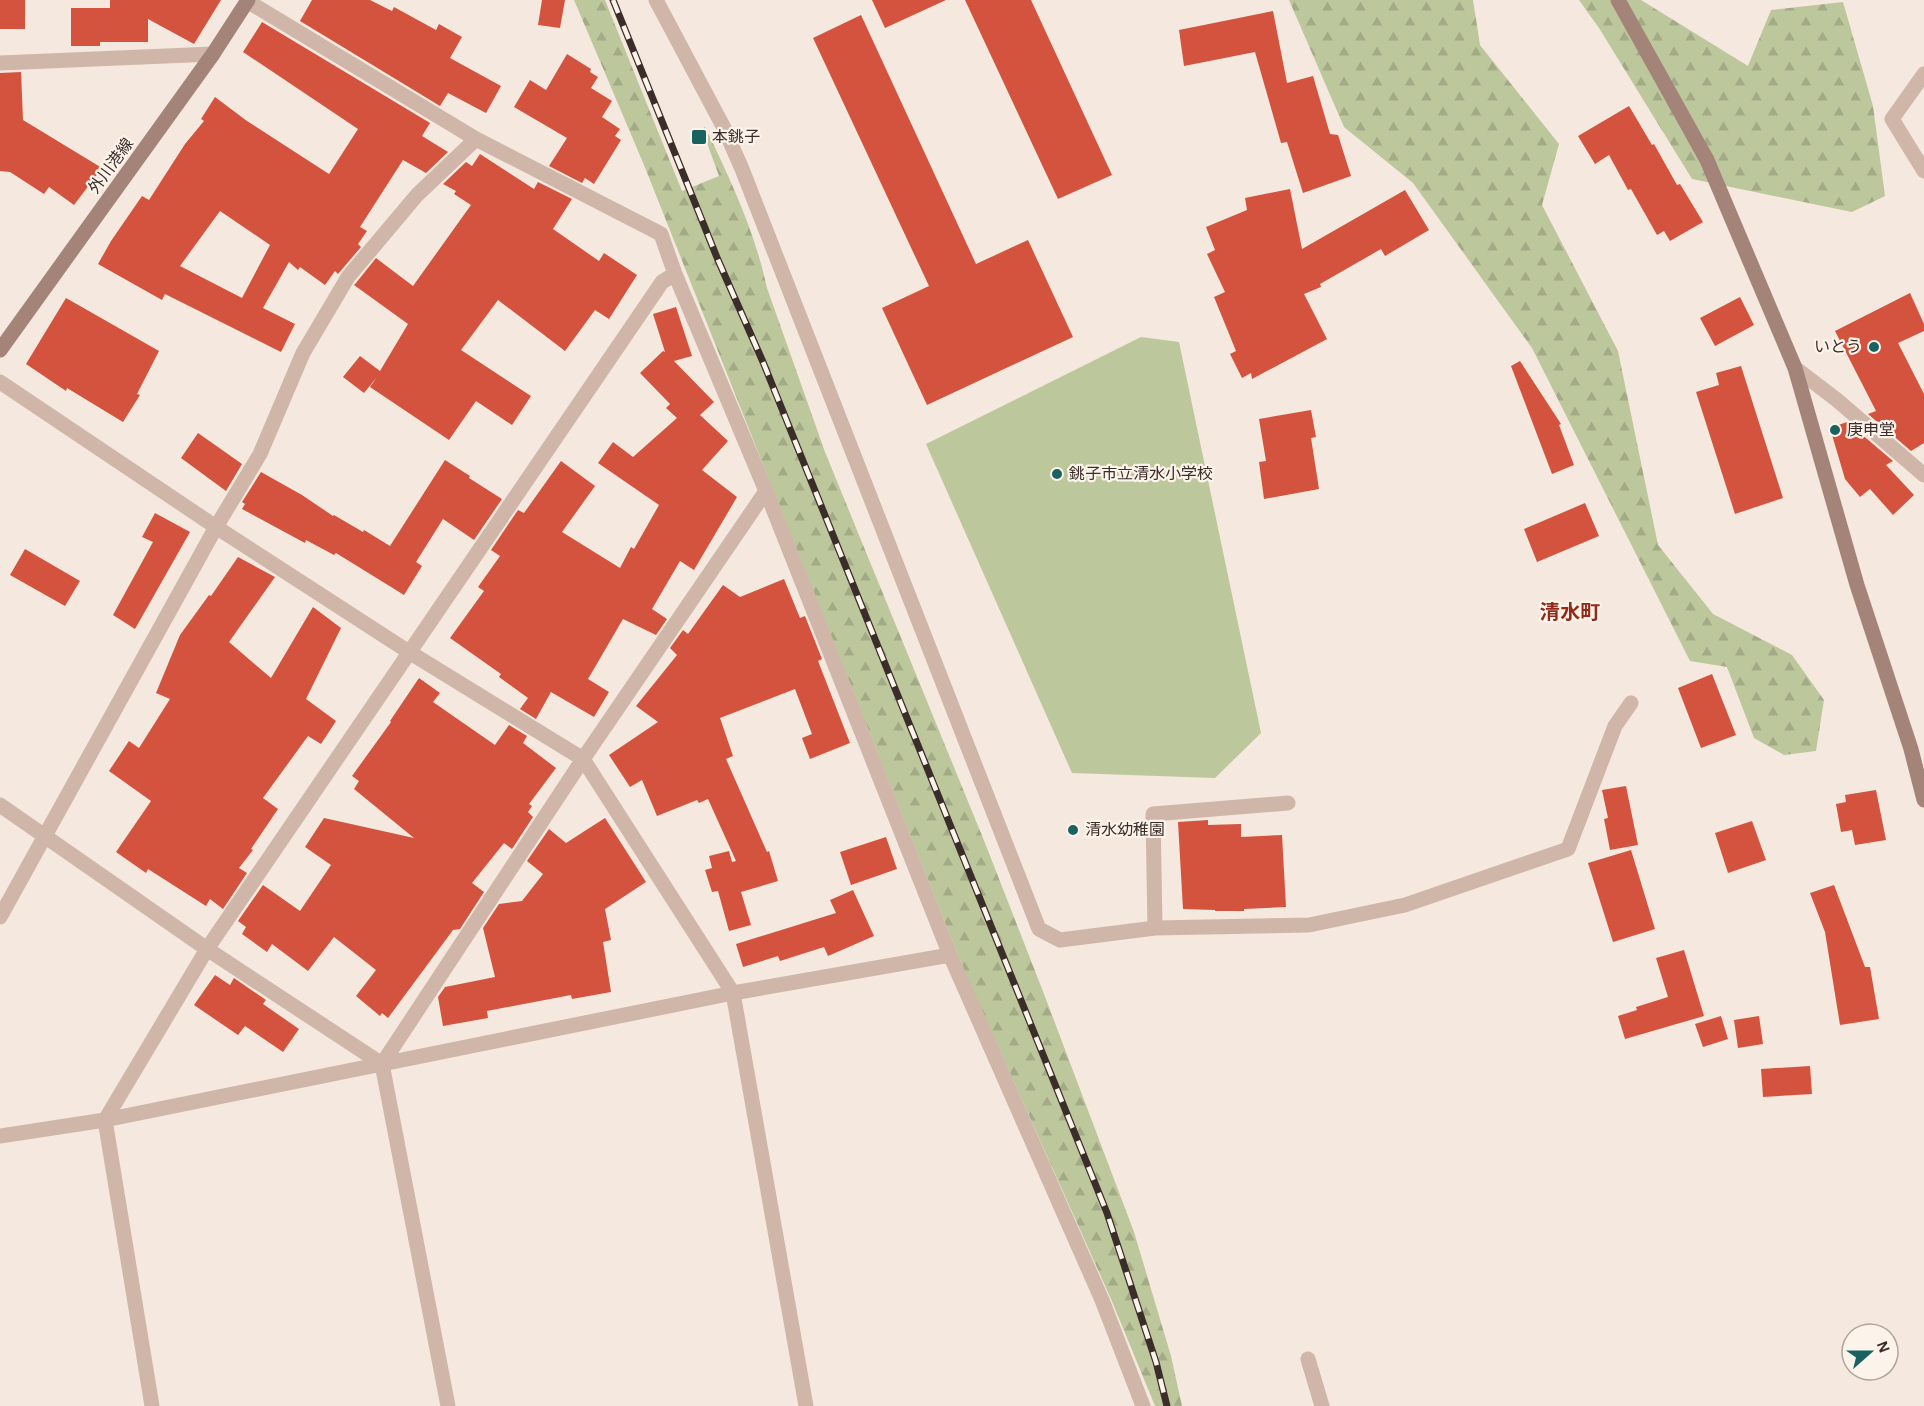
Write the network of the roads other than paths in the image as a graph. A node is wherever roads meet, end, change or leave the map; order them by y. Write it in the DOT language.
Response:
graph roads {
  1 [pos="247,0"];
  2 [pos="656,0"];
  3 [pos="1618,0"];
  4 [pos="213,54"];
  5 [pos="0,63"];
  6 [pos="1924,74"];
  7 [pos="476,140"];
  8 [pos="1924,171"];
  9 [pos="675,274"];
  10 [pos="0,350"];
  11 [pos="1795,368"];
  12 [pos="0,382"];
  13 [pos="1924,475"];
  14 [pos="766,491"];
  15 [pos="216,527"];
  16 [pos="409,652"];
  17 [pos="1631,703"];
  18 [pos="583,759"];
  19 [pos="1924,800"];
  20 [pos="1288,803"];
  21 [pos="0,806"];
  22 [pos="45,836"];
  23 [pos="0,917"];
  24 [pos="1155,928"];
  25 [pos="207,949"];
  26 [pos="950,955"];
  27 [pos="733,993"];
  28 [pos="382,1064"];
  29 [pos="105,1120"];
  30 [pos="0,1136"];
  31 [pos="1308,1359"];
  32 [pos="152,1406"];
  33 [pos="448,1406"];
  34 [pos="806,1406"];
  35 [pos="1143,1406"];
  36 [pos="1322,1406"];
  1 -- 4 [label="street, 外川港線"];
  1 -- 7 [label="street"];
  2 -- 24 [label="street"];
  3 -- 11 [label="street"];
  4 -- 5 [label="street"];
  4 -- 10 [label="street, 外川港線"];
  6 -- 8 [label="street"];
  7 -- 9 [label="street"];
  7 -- 15 [label="street"];
  9 -- 14 [label="street"];
  9 -- 16 [label="street"];
  11 -- 13 [label="street"];
  11 -- 19 [label="street"];
  12 -- 15 [label="street"];
  14 -- 18 [label="street"];
  14 -- 26 [label="street"];
  15 -- 16 [label="street"];
  15 -- 22 [label="street"];
  16 -- 18 [label="street"];
  16 -- 25 [label="street"];
  17 -- 24 [label="street"];
  18 -- 27 [label="street"];
  18 -- 28 [label="street"];
  20 -- 24 [label="street"];
  21 -- 22 [label="street"];
  22 -- 23 [label="street"];
  22 -- 25 [label="street"];
  25 -- 28 [label="street"];
  25 -- 29 [label="street"];
  26 -- 27 [label="street"];
  26 -- 35 [label="street"];
  27 -- 28 [label="street"];
  27 -- 34 [label="street"];
  28 -- 29 [label="street"];
  28 -- 33 [label="street"];
  29 -- 30 [label="street"];
  29 -- 32 [label="street"];
  31 -- 36 [label="street"];
}
